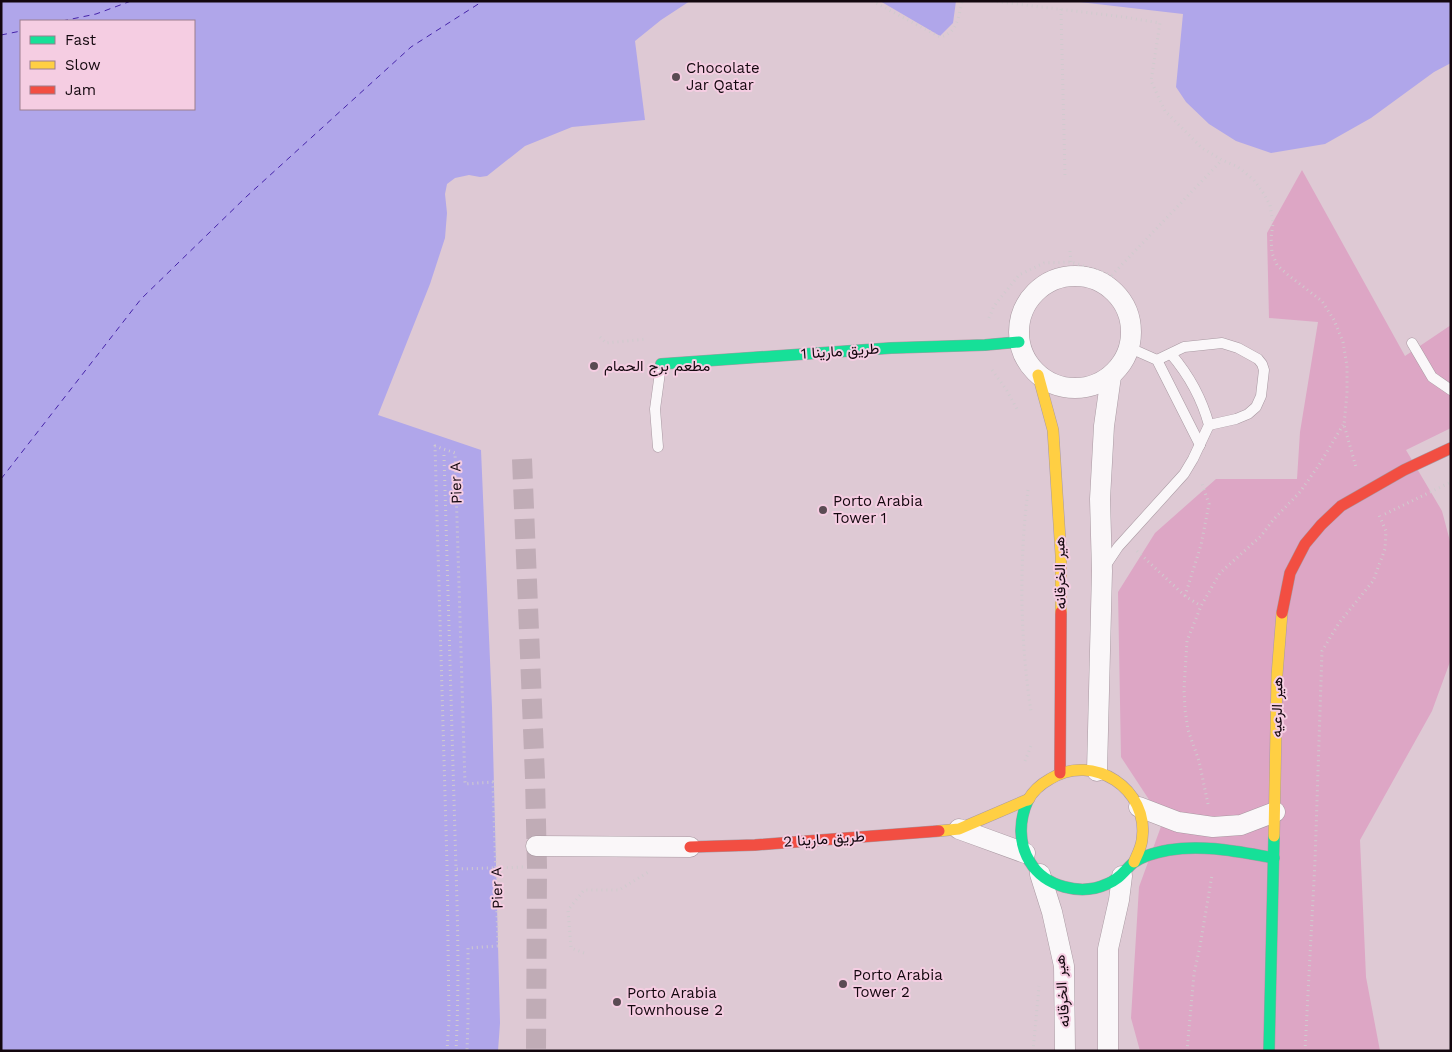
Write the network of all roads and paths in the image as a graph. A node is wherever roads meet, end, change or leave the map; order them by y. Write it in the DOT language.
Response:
graph roads {
  1 [pos="872,1"];
  2 [pos="963,1"];
  3 [pos="992,1"];
  4 [pos="1061,9"];
  5 [pos="1202,148"];
  6 [pos="1222,160"];
  7 [pos="1065,178"];
  8 [pos="1070,251"];
  9 [pos="1072,269"];
  10 [pos="600,337"];
  11 [pos="652,339"];
  12 [pos="1019,342"];
  13 [pos="1412,343"];
  14 [pos="985,345"];
  15 [pos="1130,348"];
  16 [pos="1171,354"];
  17 [pos="1157,360"];
  18 [pos="661,364"];
  19 [pos="1038,375"];
  20 [pos="1111,376"];
  21 [pos="1451,390"];
  22 [pos="1018,410"];
  23 [pos="1344,424"];
  24 [pos="1209,425"];
  25 [pos="1200,445"];
  26 [pos="658,447"];
  27 [pos="1451,448"];
  28 [pos="444,455"];
  29 [pos="1193,459"];
  30 [pos="1029,482"];
  31 [pos="1451,482"];
  32 [pos="1380,517"];
  33 [pos="1125,539"];
  34 [pos="1102,571"];
  35 [pos="1185,596"];
  36 [pos="1201,606"];
  37 [pos="1187,641"];
  38 [pos="1033,718"];
  39 [pos="1035,736"];
  40 [pos="1025,762"];
  41 [pos="1097,771"];
  42 [pos="1060,773"];
  43 [pos="1029,799"];
  44 [pos="1139,807"];
  45 [pos="1275,812"];
  46 [pos="959,830"];
  47 [pos="536,846"];
  48 [pos="690,847"];
  49 [pos="1025,853"];
  50 [pos="1274,858"];
  51 [pos="529,867"];
  52 [pos="496,868"];
  53 [pos="456,869"];
  54 [pos="1128,869"];
  55 [pos="650,871"];
  56 [pos="1040,874"];
  57 [pos="584,953"];
  58 [pos="1040,977"];
  59 [pos="447,1051"];
  60 [pos="456,1051"];
  61 [pos="467,1051"];
  62 [pos="1033,1051"];
  63 [pos="1065,1051"];
  64 [pos="1108,1051"];
  65 [pos="1269,1051"];
  1 -- 2 [label="path"];
  3 -- 4 [label="path"];
  4 -- 5 [label="path"];
  4 -- 7 [label="path"];
  6 -- 9 [label="path"];
  8 -- 9 [label="path"];
  9 -- 12 [label="street"];
  9 -- 14 [label="path"];
  9 -- 15 [label="street"];
  10 -- 11 [label="path"];
  12 -- 14 [label="street, طريق مارينا 1"];
  12 -- 19 [label="street"];
  13 -- 21 [label="lane"];
  14 -- 18 [label="street, طريق مارينا 1"];
  14 -- 22 [label="path"];
  15 -- 17 [label="lane"];
  15 -- 20 [label="street"];
  16 -- 17 [label="lane"];
  16 -- 24 [label="lane"];
  16 -- 24 [label="lane"];
  17 -- 25 [label="lane"];
  18 -- 26 [label="lane"];
  19 -- 20 [label="street"];
  19 -- 42 [label="street, هير الخرقانه"];
  20 -- 34 [label="street"];
  23 -- 36 [label="path"];
  24 -- 25 [label="lane"];
  25 -- 29 [label="lane"];
  27 -- 45 [label="street, هير الرعيه"];
  28 -- 53 [label="path"];
  29 -- 33 [label="lane"];
  29 -- 35 [label="path"];
  30 -- 38 [label="path"];
  31 -- 32 [label="path"];
  33 -- 34 [label="lane"];
  33 -- 35 [label="path"];
  34 -- 41 [label="street"];
  35 -- 36 [label="path"];
  36 -- 37 [label="path"];
  39 -- 40 [label="path"];
  41 -- 42 [label="street"];
  41 -- 44 [label="street"];
  42 -- 43 [label="street"];
  43 -- 46 [label="street, طريق مارينا 2"];
  43 -- 49 [label="street"];
  44 -- 45 [label="street"];
  44 -- 54 [label="street"];
  45 -- 50 [label="street, هير الرعيه"];
  46 -- 48 [label="street, طريق مارينا 2"];
  46 -- 49 [label="street, طريق مارينا 2"];
  47 -- 48 [label="street"];
  49 -- 56 [label="street"];
  50 -- 54 [label="street"];
  50 -- 65 [label="street, هير الرعيه"];
  51 -- 52 [label="path"];
  52 -- 53 [label="path"];
  52 -- 59 [label="path, Pier A"];
  52 -- 61 [label="path, Pier A"];
  53 -- 60 [label="path"];
  54 -- 56 [label="street"];
  54 -- 64 [label="street"];
  55 -- 57 [label="path"];
  56 -- 63 [label="street, هير الخرقانه"];
  58 -- 62 [label="path"];
}
